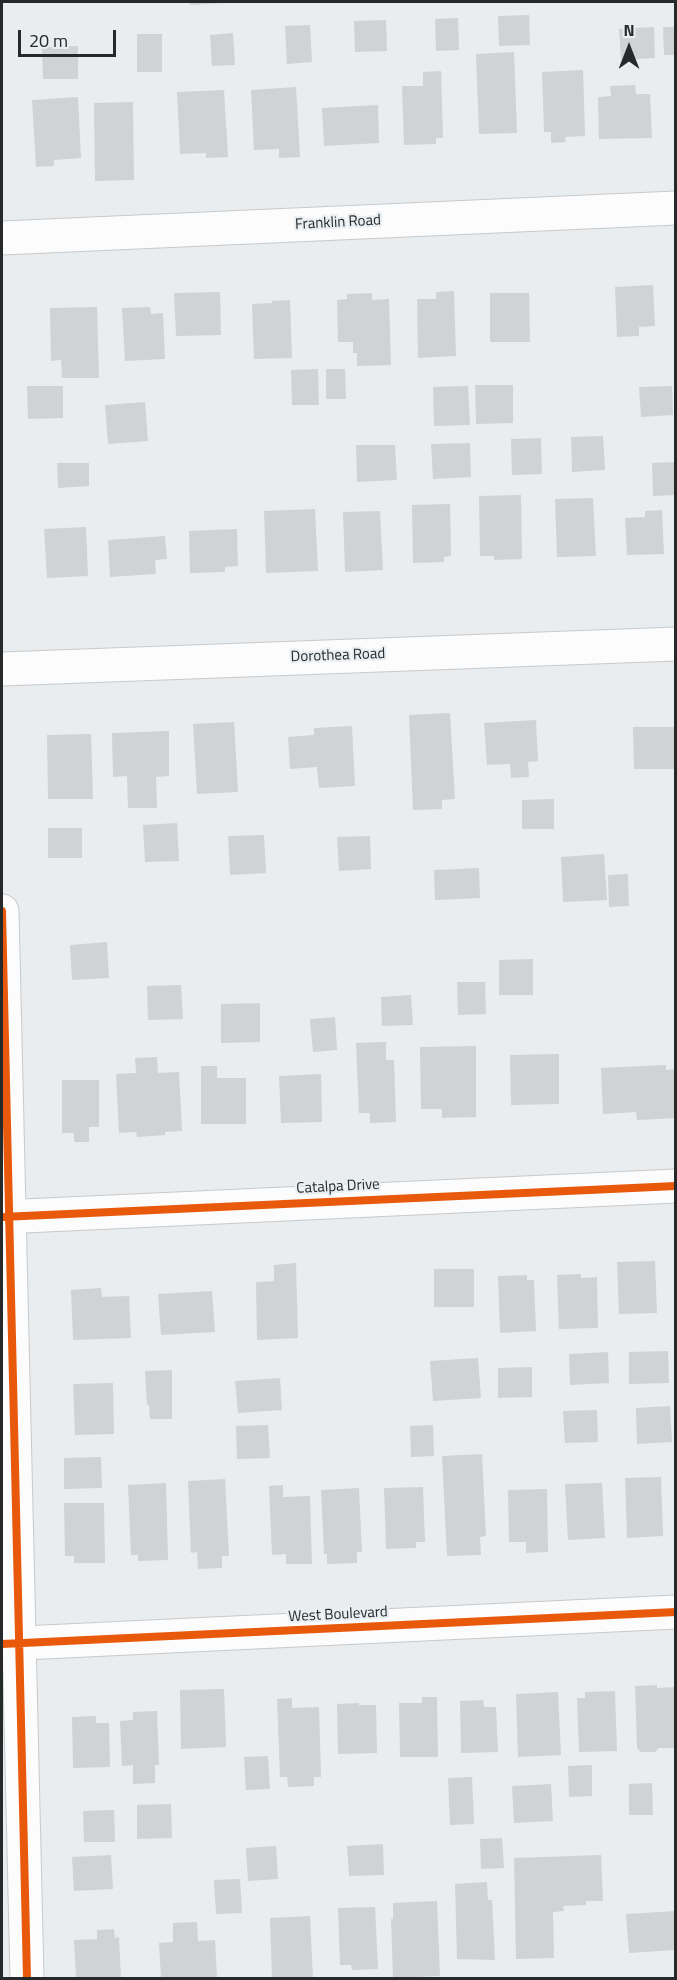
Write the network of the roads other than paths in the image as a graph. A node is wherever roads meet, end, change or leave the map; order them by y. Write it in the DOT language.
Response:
graph roads {
  1 [pos="675,208"];
  2 [pos="2,238"];
  3 [pos="675,644"];
  4 [pos="2,669"];
  5 [pos="2,911"];
  6 [pos="675,1186"];
  7 [pos="5,1216"];
  8 [pos="675,1612"];
  9 [pos="10,1644"];
  10 [pos="27,1978"];
  1 -- 2 [label="street, Franklin Road"];
  3 -- 4 [label="street, Dorothea Road"];
  5 -- 7 [label="street"];
  6 -- 7 [label="street, Catalpa Drive"];
  7 -- 9 [label="street"];
  8 -- 9 [label="street, West Boulevard"];
  9 -- 10 [label="street"];
}
